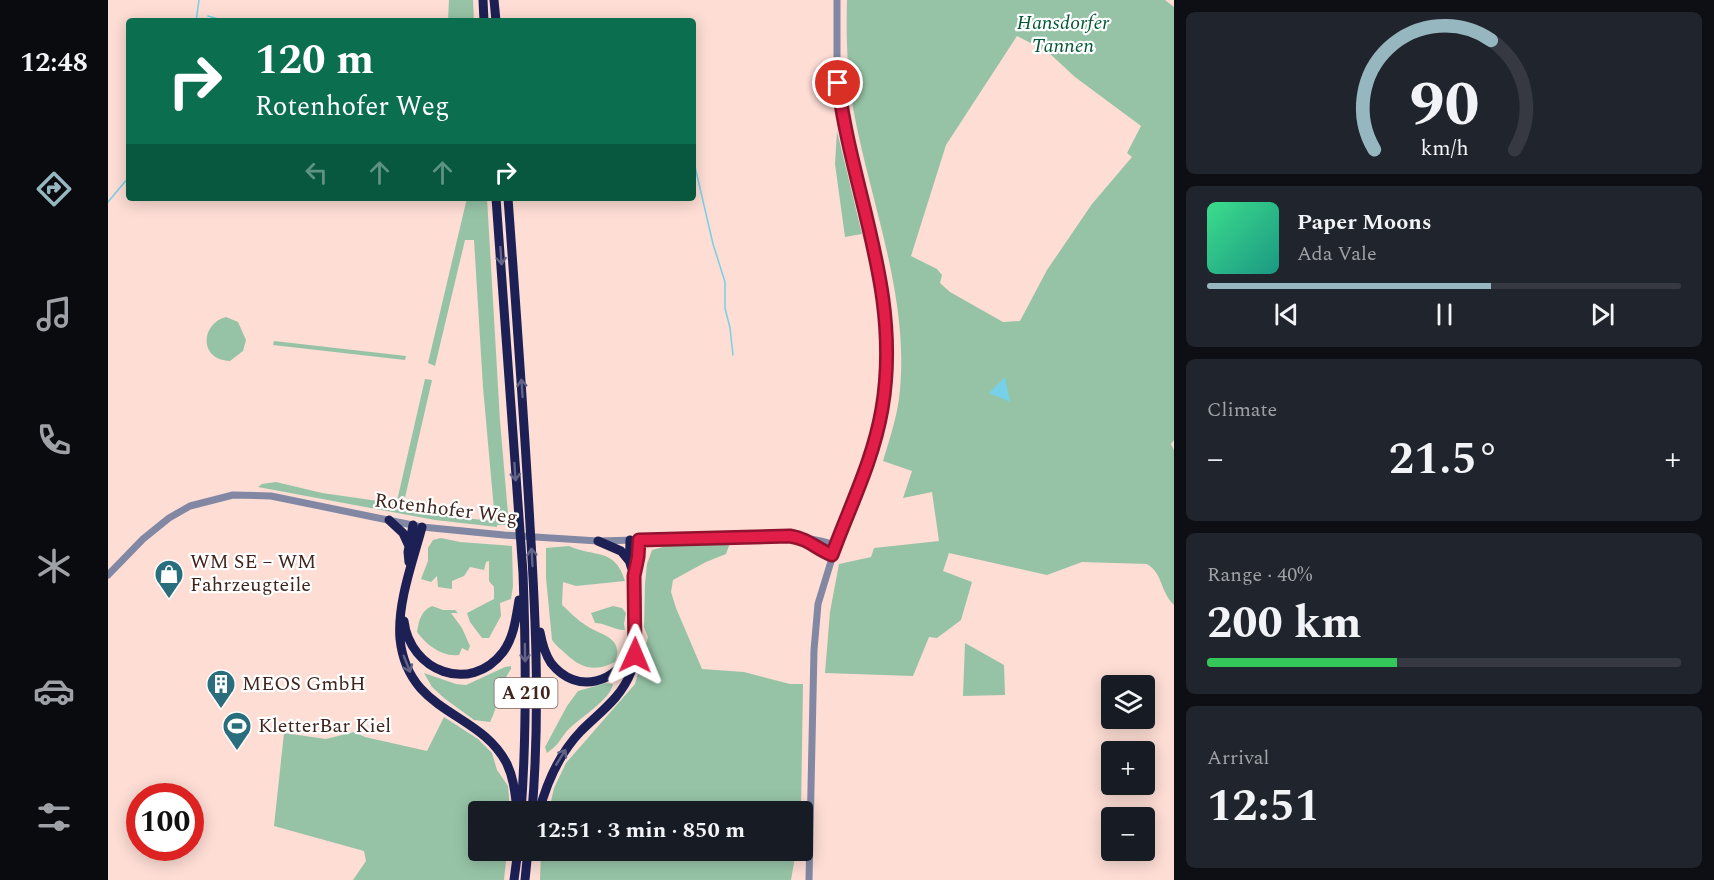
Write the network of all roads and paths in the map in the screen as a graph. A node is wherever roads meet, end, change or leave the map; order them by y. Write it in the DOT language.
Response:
graph roads {
  1 [pos="483,0"];
  2 [pos="494,0"];
  3 [pos="837,0"];
  4 [pos="484,18"];
  5 [pos="496,18"];
  6 [pos="496,201"];
  7 [pos="508,201"];
  8 [pos="389,520"];
  9 [pos="417,526"];
  10 [pos="634,540"];
  11 [pos="808,540"];
  12 [pos="598,541"];
  13 [pos="836,544"];
  14 [pos="409,546"];
  15 [pos="832,555"];
  16 [pos="630,563"];
  17 [pos="410,565"];
  18 [pos="522,573"];
  19 [pos="108,575"];
  20 [pos="634,576"];
  21 [pos="403,606"];
  22 [pos="535,615"];
  23 [pos="635,639"];
  24 [pos="516,801"];
  25 [pos="520,801"];
  26 [pos="533,801"];
  27 [pos="543,801"];
  28 [pos="517,861"];
  29 [pos="527,861"];
  30 [pos="514,880"];
  31 [pos="525,880"];
  32 [pos="809,880"];
  1 -- 4 [label="highway"];
  2 -- 5 [label="highway"];
  3 -- 13 [label="street"];
  6 -- 18 [label="highway, A 210, one-way"];
  22 -- 7 [label="highway, A 210, one-way"];
  8 -- 9 [label="street, Rotenhofer Weg"];
  8 -- 14 [label="highway"];
  8 -- 19 [label="street, Rotenhofer Weg"];
  9 -- 12 [label="street, Rotenhofer Weg"];
  9 -- 14 [label="highway"];
  9 -- 17 [label="highway"];
  10 -- 11 [label="street, Rotenhofer Weg"];
  10 -- 12 [label="street, Rotenhofer Weg"];
  10 -- 16 [label="highway"];
  10 -- 20 [label="highway"];
  11 -- 13 [label="street, Rotenhofer Weg"];
  11 -- 15 [label="street, Rotenhofer Weg"];
  12 -- 16 [label="highway"];
  13 -- 15 [label="street"];
  14 -- 17 [label="highway"];
  15 -- 32 [label="street"];
  16 -- 20 [label="highway"];
  17 -- 21 [label="highway"];
  18 -- 21 [label="highway"];
  18 -- 25 [label="highway, A 210, one-way"];
  20 -- 23 [label="highway"];
  21 -- 24 [label="highway, one-way"];
  22 -- 23 [label="highway"];
  22 -- 26 [label="highway, A 210"];
  27 -- 23 [label="highway, one-way"];
  28 -- 30 [label="highway"];
  29 -- 31 [label="highway"];
}
